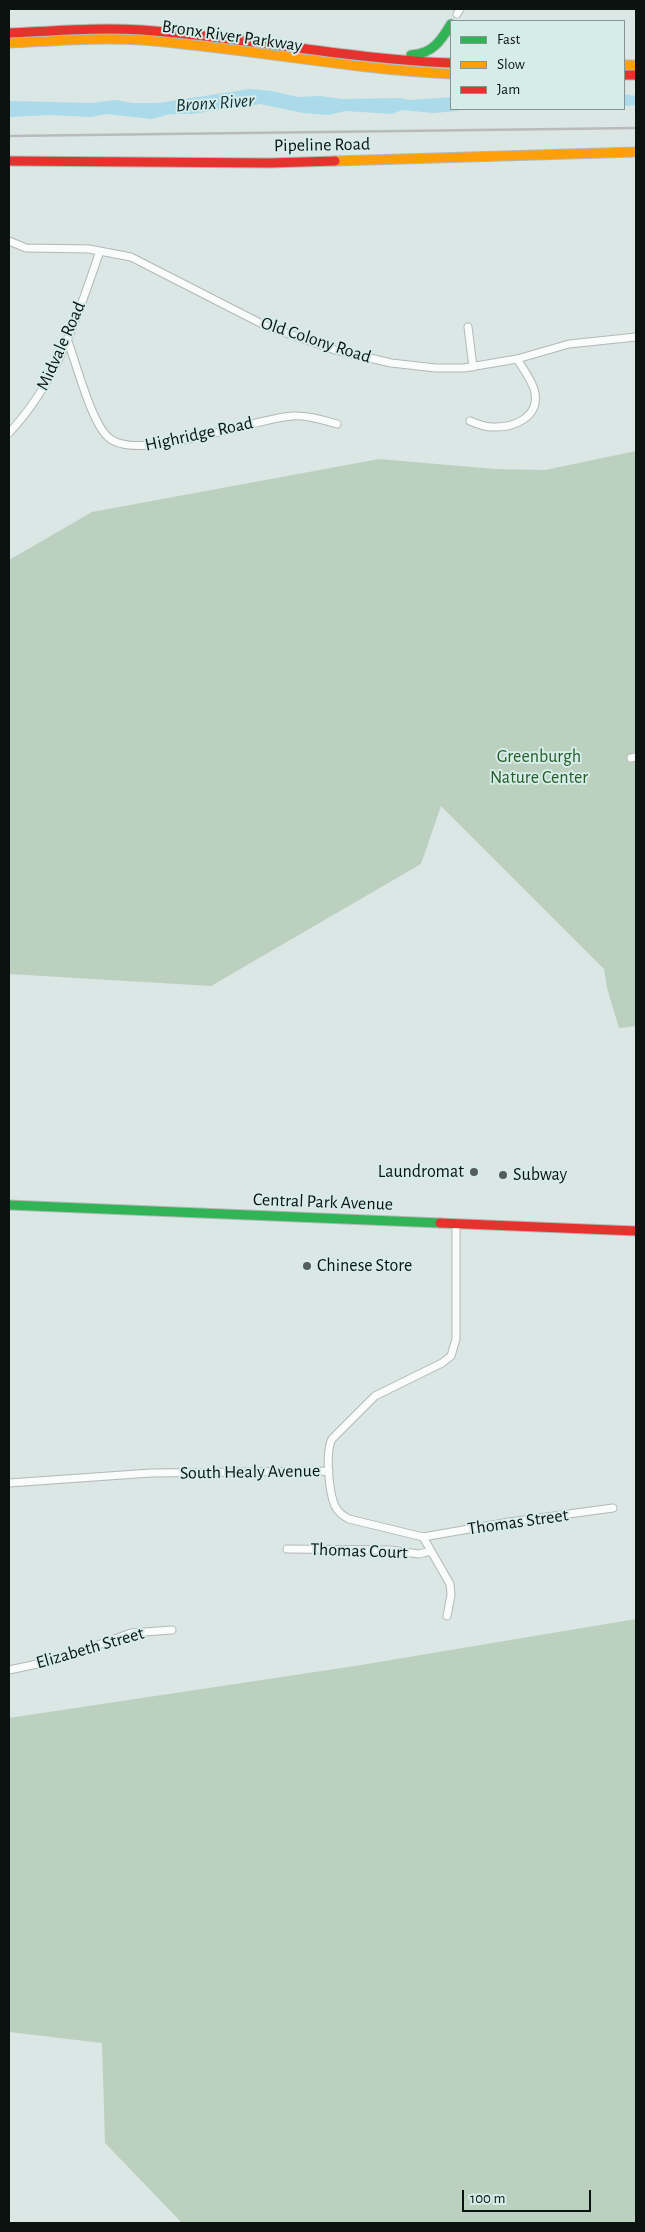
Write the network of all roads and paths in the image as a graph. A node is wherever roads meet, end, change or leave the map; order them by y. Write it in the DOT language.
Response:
graph roads {
  1 [pos="450,25"];
  2 [pos="9,33"];
  3 [pos="9,43"];
  4 [pos="279,47"];
  5 [pos="450,63"];
  6 [pos="450,74"];
  7 [pos="636,152"];
  8 [pos="9,161"];
  9 [pos="9,242"];
  10 [pos="100,250"];
  11 [pos="468,327"];
  12 [pos="636,337"];
  13 [pos="68,339"];
  14 [pos="517,359"];
  15 [pos="473,367"];
  16 [pos="470,421"];
  17 [pos="337,424"];
  18 [pos="9,433"];
  19 [pos="9,1205"];
  20 [pos="456,1224"];
  21 [pos="636,1231"];
  22 [pos="329,1471"];
  23 [pos="9,1483"];
  24 [pos="613,1508"];
  25 [pos="423,1537"];
  26 [pos="287,1549"];
  27 [pos="431,1552"];
  28 [pos="447,1616"];
  29 [pos="172,1630"];
  30 [pos="9,1670"];
  1 -- 4 [label="main road"];
  2 -- 4 [label="main road, Bronx River Parkway"];
  3 -- 6 [label="main road, Bronx River Parkway"];
  4 -- 5 [label="main road, Bronx River Parkway"];
  7 -- 8 [label="main road, Pipeline Road"];
  9 -- 10 [label="street, Old Colony Road"];
  10 -- 13 [label="street, Midvale Road"];
  10 -- 15 [label="street, Old Colony Road"];
  11 -- 15 [label="street"];
  12 -- 14 [label="street, Old Colony Road"];
  13 -- 17 [label="street, Highridge Road"];
  13 -- 18 [label="street, Midvale Road"];
  14 -- 15 [label="street, Old Colony Road"];
  14 -- 16 [label="street"];
  19 -- 20 [label="main road, Central Park Avenue"];
  20 -- 21 [label="main road, Central Park Avenue"];
  20 -- 22 [label="street, South Healy Avenue"];
  22 -- 23 [label="street, South Healy Avenue"];
  22 -- 25 [label="street, Thomas Street"];
  24 -- 25 [label="street, Thomas Street"];
  25 -- 27 [label="street"];
  26 -- 27 [label="street, Thomas Court"];
  27 -- 28 [label="street"];
  29 -- 30 [label="street, Elizabeth Street"];
}
